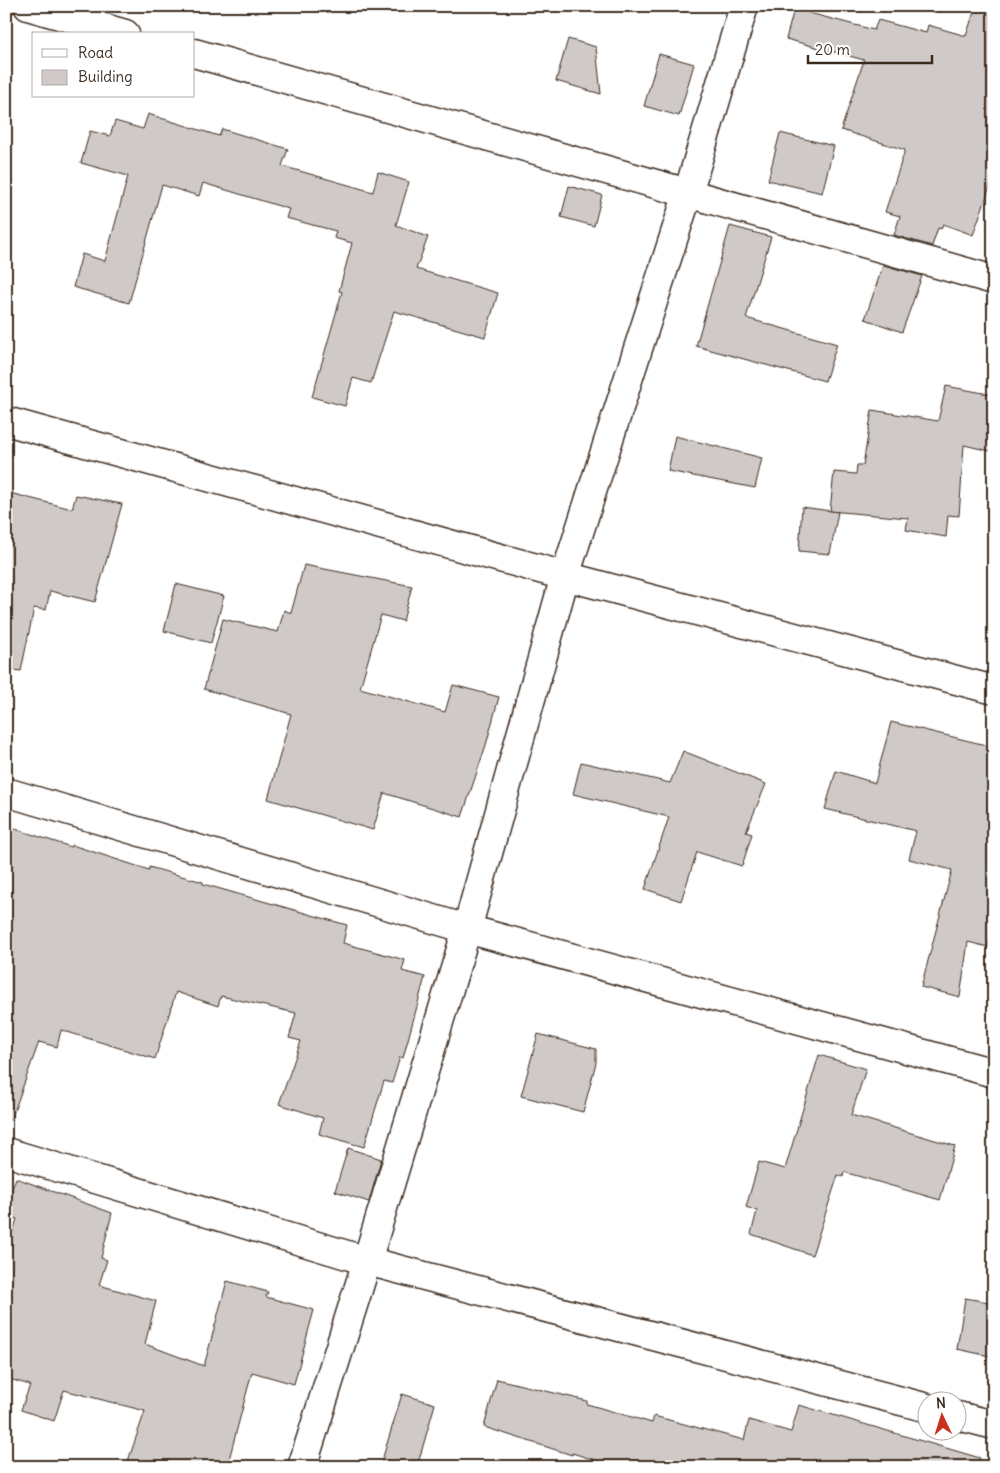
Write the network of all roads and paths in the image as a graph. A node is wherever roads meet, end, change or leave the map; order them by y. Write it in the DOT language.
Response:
graph roads {
  1 [pos="28,6"];
  2 [pos="744,6"];
  3 [pos="118,32"];
  4 [pos="195,53"];
  5 [pos="688,193"];
  6 [pos="994,280"];
  7 [pos="6,421"];
  8 [pos="566,576"];
  9 [pos="994,690"];
  10 [pos="6,792"];
  11 [pos="467,929"];
  12 [pos="994,1073"];
  13 [pos="6,1152"];
  14 [pos="367,1261"];
  15 [pos="918,1405"];
  16 [pos="968,1419"];
  17 [pos="994,1426"];
  18 [pos="302,1467"];
  1 -- 3 [label="street"];
  2 -- 5 [label="street"];
  4 -- 5 [label="street"];
  5 -- 6 [label="street"];
  5 -- 8 [label="street"];
  7 -- 8 [label="street"];
  8 -- 9 [label="street"];
  8 -- 11 [label="street"];
  10 -- 11 [label="street"];
  11 -- 12 [label="street"];
  11 -- 14 [label="street"];
  13 -- 14 [label="street"];
  14 -- 15 [label="street"];
  14 -- 18 [label="street"];
  16 -- 17 [label="street"];
}
